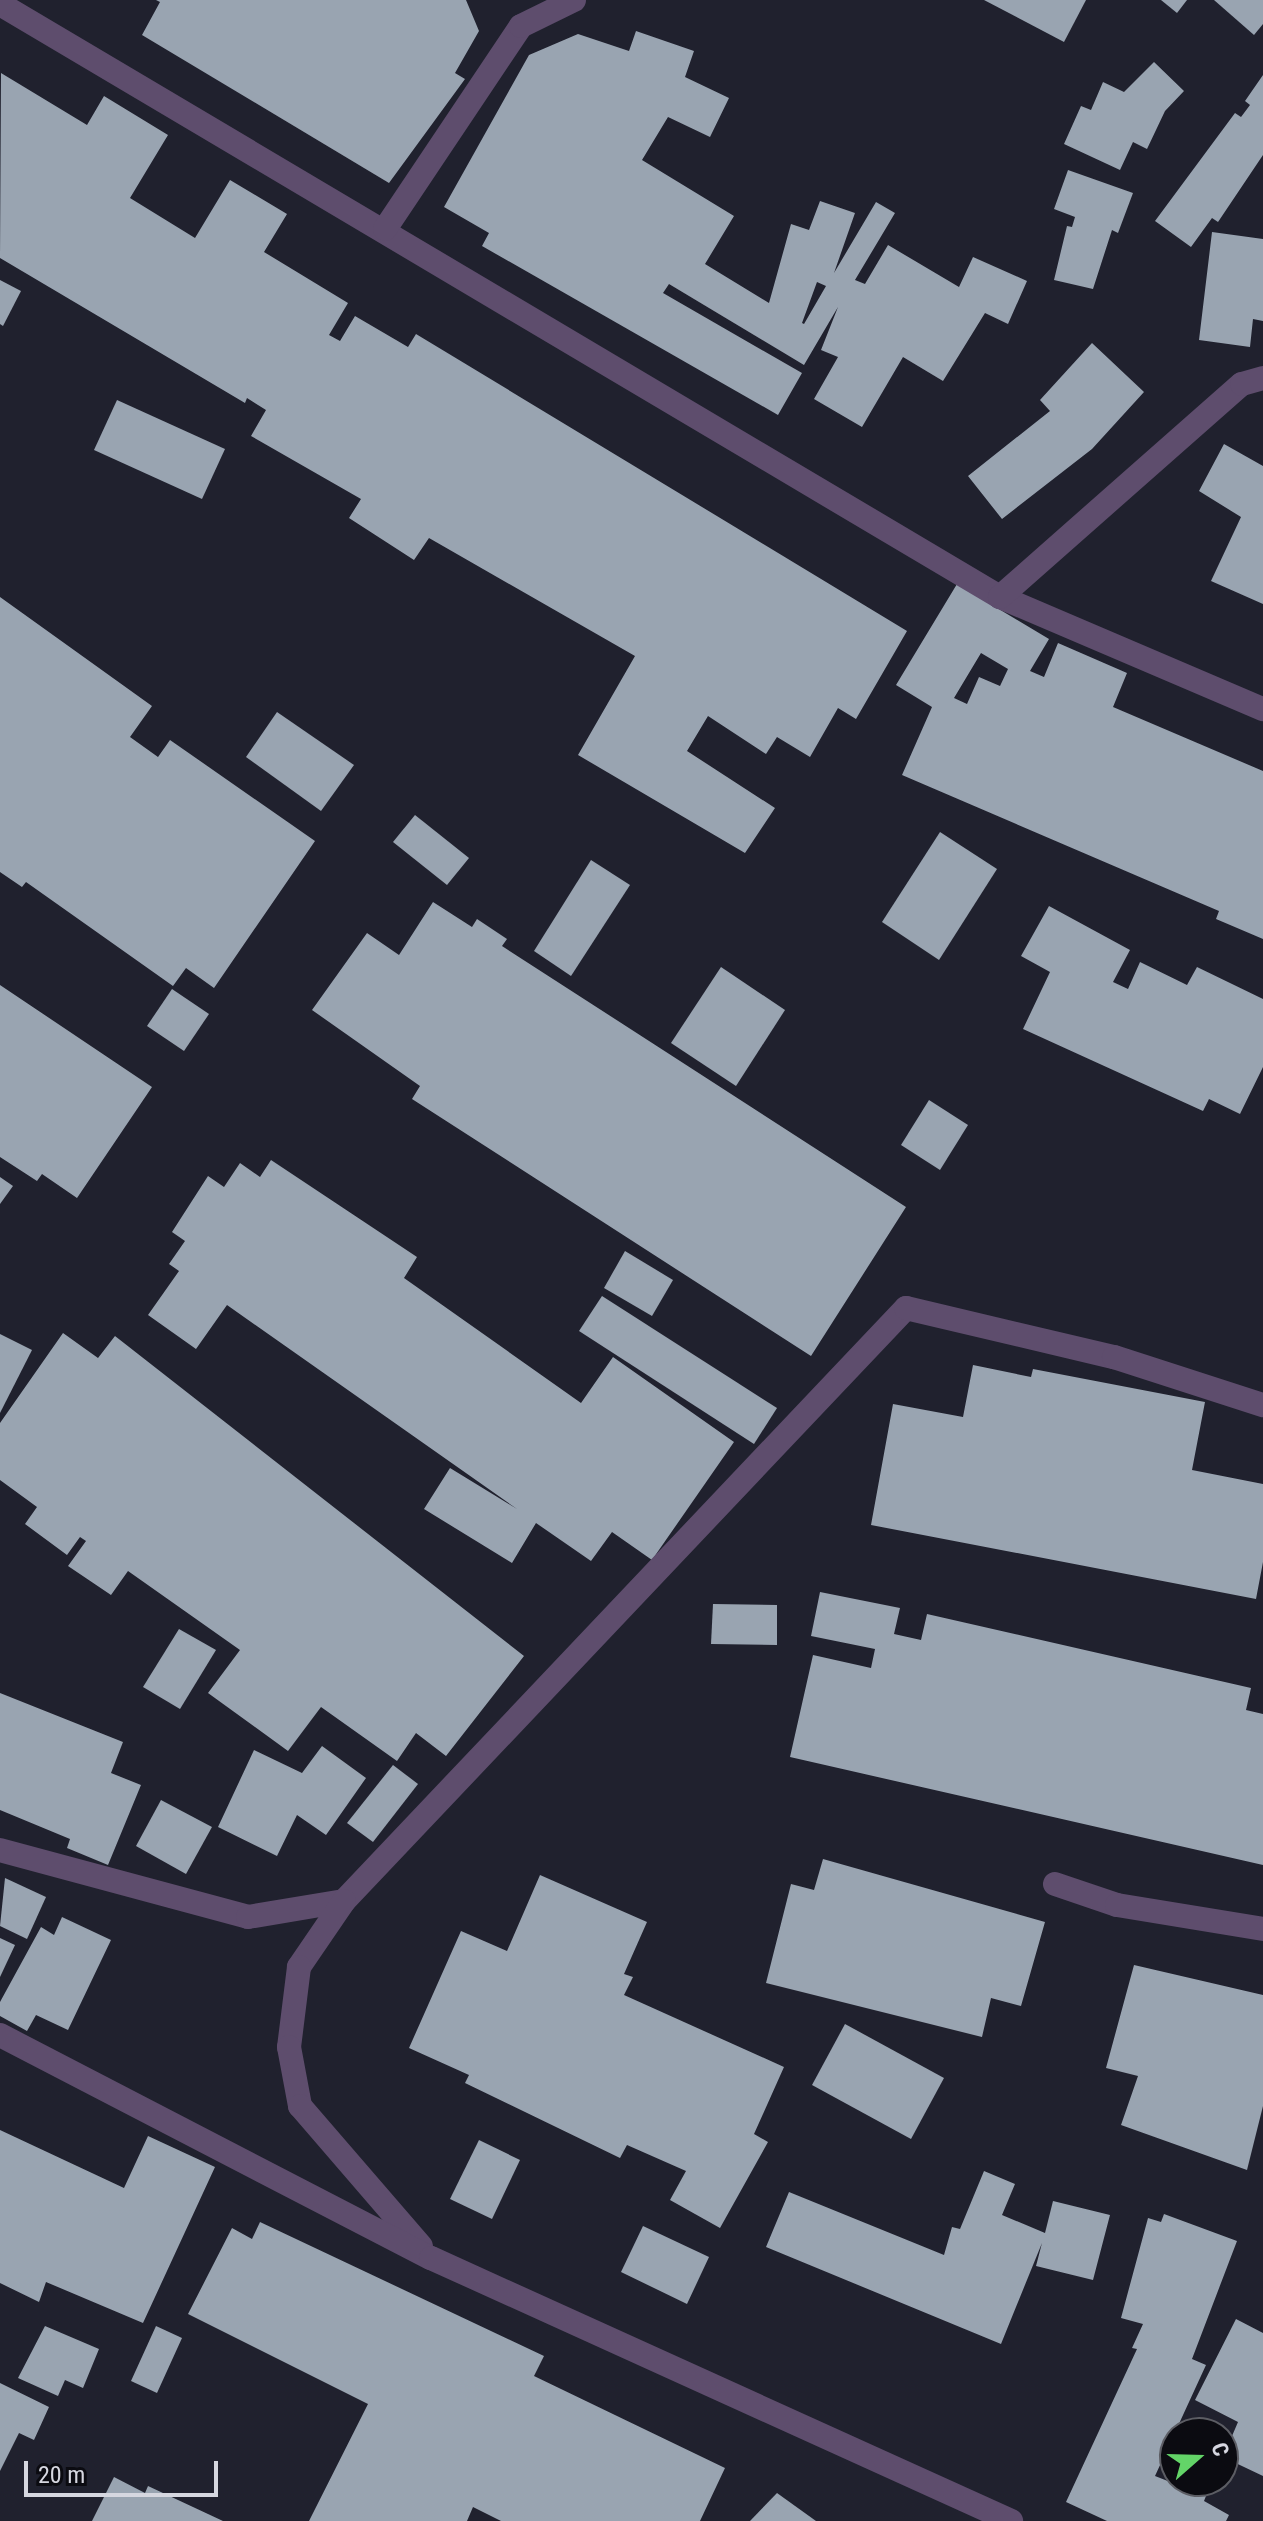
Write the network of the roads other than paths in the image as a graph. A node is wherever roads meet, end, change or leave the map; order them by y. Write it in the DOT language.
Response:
graph roads {
  1 [pos="574,0"];
  2 [pos="0,4"];
  3 [pos="385,229"];
  4 [pos="1263,378"];
  5 [pos="1000,597"];
  6 [pos="1263,709"];
  7 [pos="1263,1405"];
  8 [pos="0,1850"];
  9 [pos="1055,1884"];
  10 [pos="344,1901"];
  11 [pos="1263,1929"];
  12 [pos="0,2035"];
  13 [pos="431,2258"];
  14 [pos="1011,2521"];
  1 -- 3 [label="street"];
  2 -- 3 [label="street"];
  3 -- 5 [label="street"];
  4 -- 5 [label="street"];
  5 -- 6 [label="street"];
  7 -- 10 [label="street"];
  8 -- 10 [label="street"];
  9 -- 11 [label="street"];
  10 -- 13 [label="street"];
  12 -- 13 [label="street"];
  13 -- 14 [label="street"];
}
